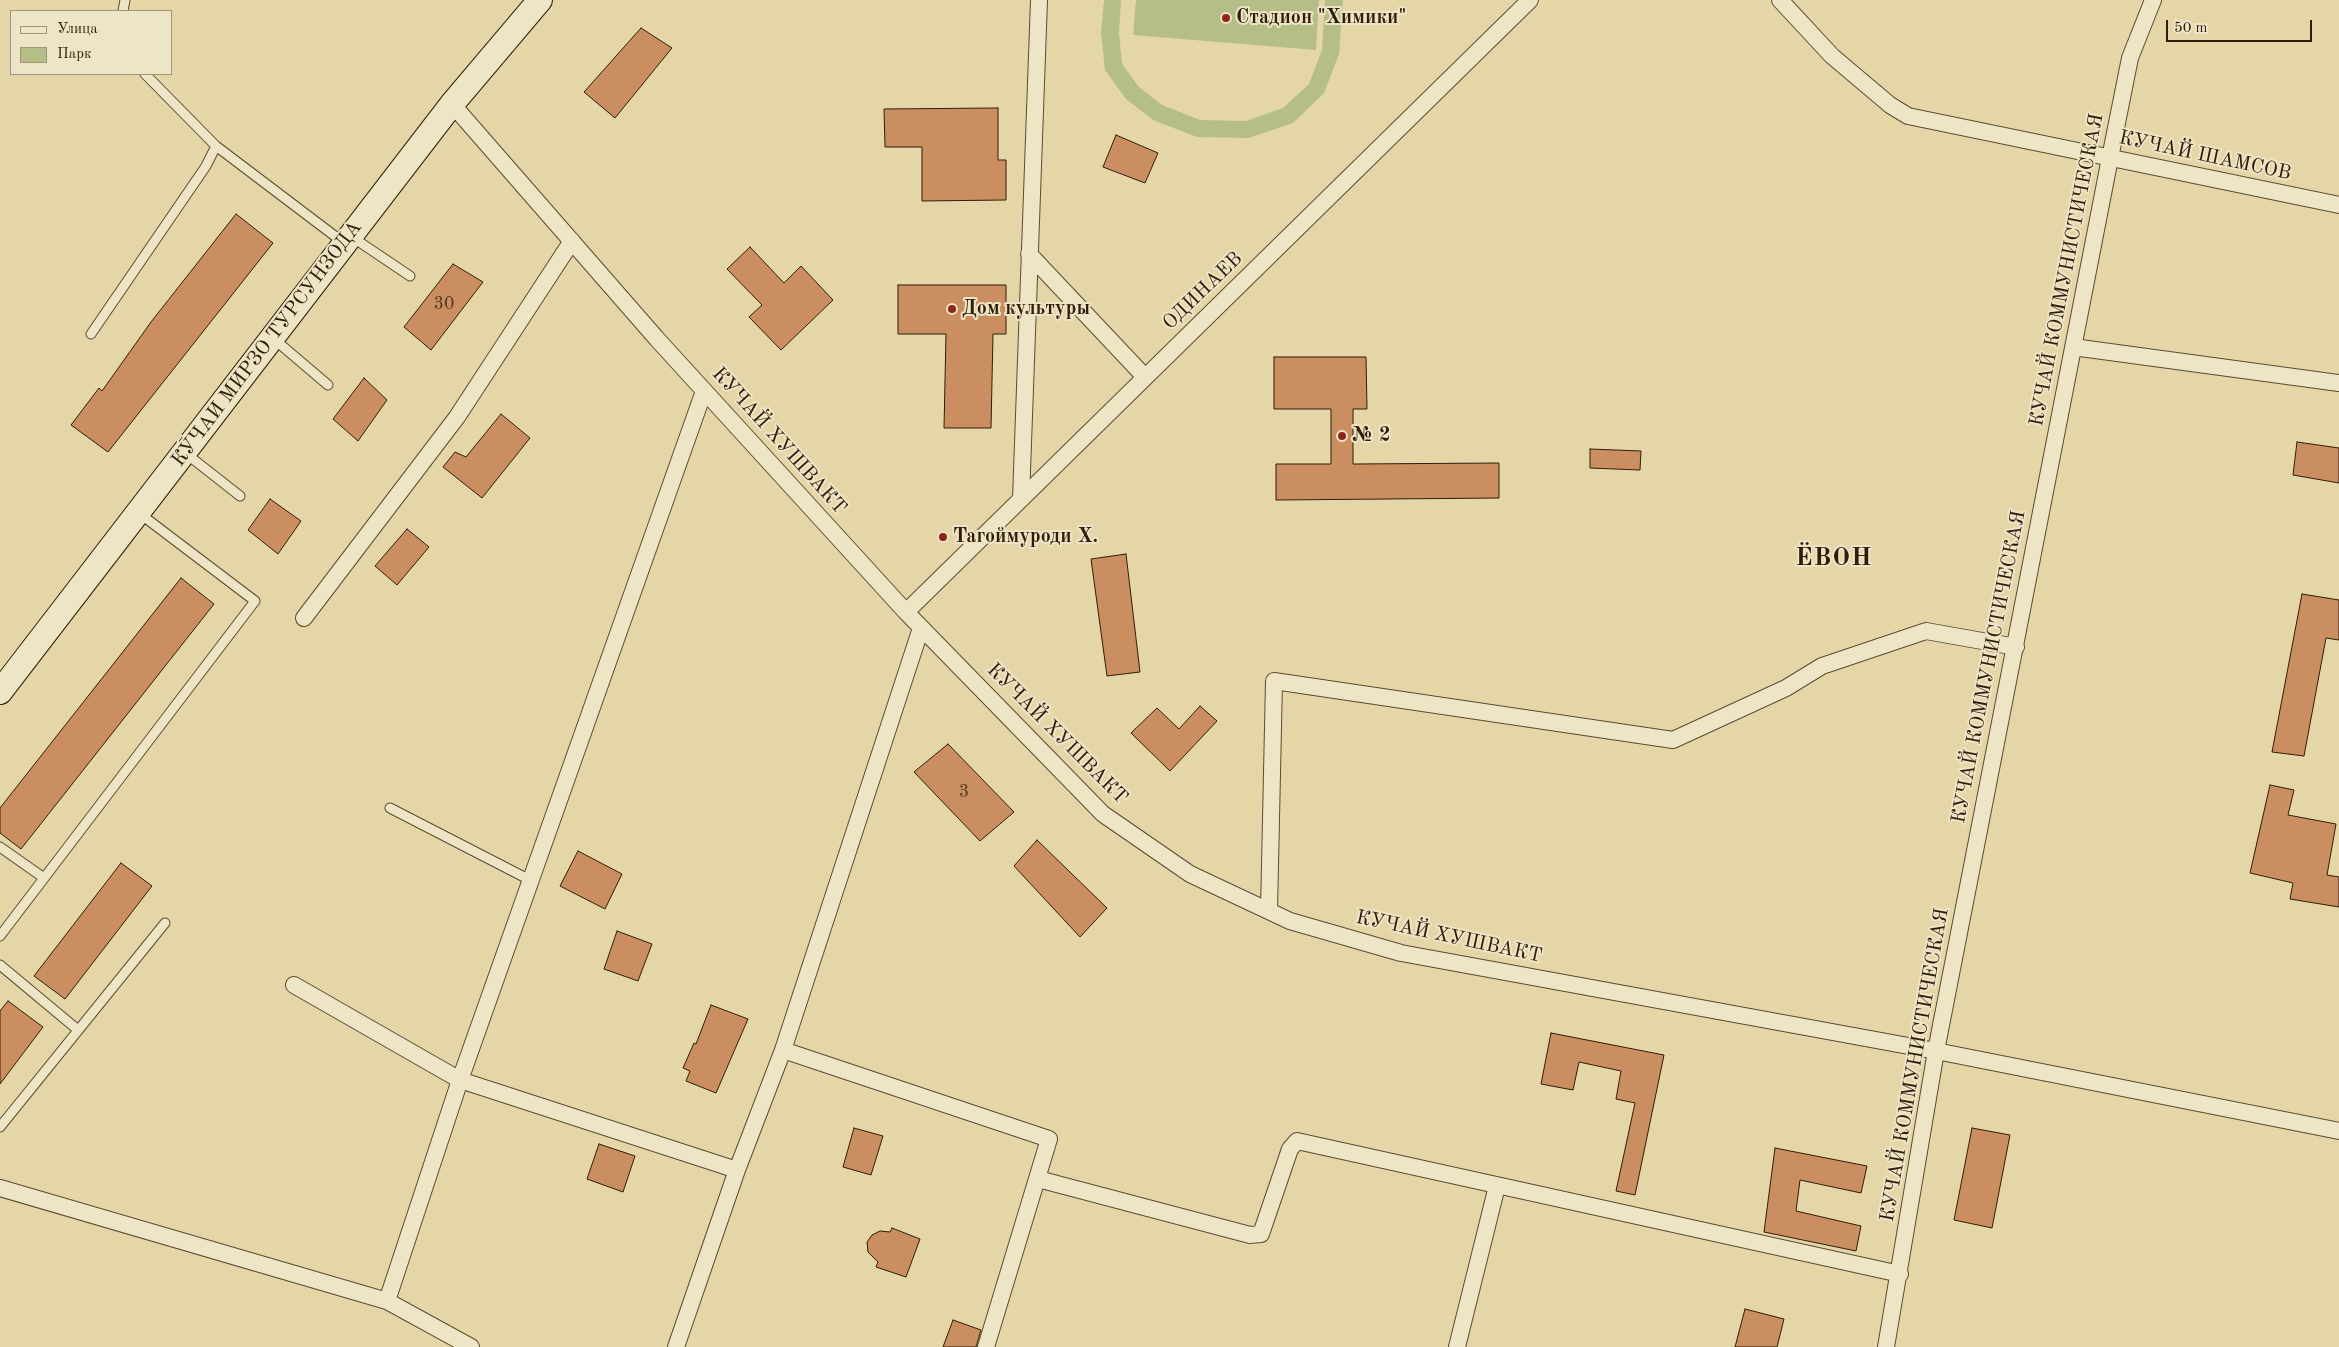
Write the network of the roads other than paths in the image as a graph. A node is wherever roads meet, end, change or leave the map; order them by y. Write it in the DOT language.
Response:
graph roads {
  1 [pos="540,0"];
  2 [pos="1039,0"];
  3 [pos="1530,0"];
  4 [pos="1780,0"];
  5 [pos="2153,0"];
  6 [pos="146,75"];
  7 [pos="452,104"];
  8 [pos="216,146"];
  9 [pos="2110,158"];
  10 [pos="2339,205"];
  11 [pos="347,239"];
  12 [pos="572,242"];
  13 [pos="1029,254"];
  14 [pos="410,276"];
  15 [pos="91,334"];
  16 [pos="272,337"];
  17 [pos="2073,347"];
  18 [pos="1145,377"];
  19 [pos="2339,383"];
  20 [pos="328,385"];
  21 [pos="704,391"];
  22 [pos="184,452"];
  23 [pos="240,496"];
  24 [pos="1021,499"];
  25 [pos="138,513"];
  26 [pos="906,612"];
  27 [pos="304,618"];
  28 [pos="921,628"];
  29 [pos="2016,647"];
  30 [pos="0,692"];
  31 [pos="390,808"];
  32 [pos="0,847"];
  33 [pos="44,878"];
  34 [pos="530,880"];
  35 [pos="1269,911"];
  36 [pos="165,923"];
  37 [pos="0,936"];
  38 [pos="0,964"];
  39 [pos="294,985"];
  40 [pos="78,1030"];
  41 [pos="783,1050"];
  42 [pos="1936,1051"];
  43 [pos="460,1080"];
  44 [pos="0,1127"];
  45 [pos="2339,1131"];
  46 [pos="737,1170"];
  47 [pos="1038,1179"];
  48 [pos="1497,1186"];
  49 [pos="0,1188"];
  50 [pos="1900,1274"];
  51 [pos="387,1301"];
  52 [pos="471,1347"];
  53 [pos="676,1347"];
  54 [pos="986,1347"];
  55 [pos="1457,1347"];
  56 [pos="1886,1347"];
  1 -- 7 [label="street, КӮЧАИ МИРЗО ТУРСУНЗОДА"];
  2 -- 13 [label="street"];
  3 -- 18 [label="street, ОДИНАЕВ"];
  4 -- 9 [label="street, КУЧАЙ ШАМСОВ"];
  5 -- 9 [label="street, КУЧАЙ КОММУНИСТИЧЕСКАЯ"];
  6 -- 8 [label="lane"];
  7 -- 11 [label="street, КӮЧАИ МИРЗО ТУРСУНЗОДА"];
  7 -- 12 [label="street, КУЧАЙ ХУШВАКТ"];
  8 -- 11 [label="lane"];
  8 -- 15 [label="lane"];
  9 -- 10 [label="street, КУЧАЙ ШАМСОВ"];
  9 -- 17 [label="street, КУЧАЙ КОММУНИСТИЧЕСКАЯ"];
  11 -- 14 [label="lane"];
  11 -- 16 [label="street, КӮЧАИ МИРЗО ТУРСУНЗОДА"];
  12 -- 21 [label="street, КУЧАЙ ХУШВАКТ"];
  12 -- 27 [label="street"];
  13 -- 18 [label="street"];
  13 -- 24 [label="street"];
  16 -- 20 [label="lane"];
  16 -- 22 [label="street, КӮЧАИ МИРЗО ТУРСУНЗОДА"];
  17 -- 19 [label="street"];
  17 -- 29 [label="street, КУЧАЙ КОММУНИСТИЧЕСКАЯ"];
  18 -- 24 [label="street, ОДИНАЕВ"];
  21 -- 26 [label="street, КУЧАЙ ХУШВАКТ"];
  21 -- 34 [label="street"];
  22 -- 23 [label="lane"];
  22 -- 25 [label="street, КӮЧАИ МИРЗО ТУРСУНЗОДА"];
  24 -- 26 [label="street, ОДИНАЕВ"];
  25 -- 30 [label="street, КӮЧАИ МИРЗО ТУРСУНЗОДА"];
  25 -- 33 [label="lane"];
  26 -- 28 [label="street, КУЧАЙ ХУШВАКТ"];
  28 -- 35 [label="street, КУЧАЙ ХУШВАКТ"];
  28 -- 41 [label="street"];
  29 -- 35 [label="street"];
  29 -- 42 [label="street, КУЧАЙ КОММУНИСТИЧЕСКАЯ"];
  31 -- 34 [label="lane"];
  32 -- 33 [label="lane"];
  33 -- 37 [label="lane"];
  34 -- 43 [label="street"];
  35 -- 42 [label="street, КУЧАЙ ХУШВАКТ"];
  36 -- 40 [label="lane"];
  38 -- 40 [label="lane"];
  39 -- 43 [label="street"];
  40 -- 44 [label="lane"];
  41 -- 46 [label="street"];
  41 -- 47 [label="street"];
  42 -- 45 [label="street, КУЧАЙ ХУШВАКТ"];
  42 -- 50 [label="street, КУЧАЙ КОММУНИСТИЧЕСКАЯ"];
  43 -- 46 [label="street"];
  43 -- 51 [label="street"];
  46 -- 53 [label="street"];
  47 -- 48 [label="street"];
  47 -- 54 [label="street"];
  48 -- 50 [label="street"];
  48 -- 55 [label="street"];
  49 -- 51 [label="street"];
  50 -- 56 [label="street, КУЧАЙ КОММУНИСТИЧЕСКАЯ"];
  51 -- 52 [label="street"];
}
